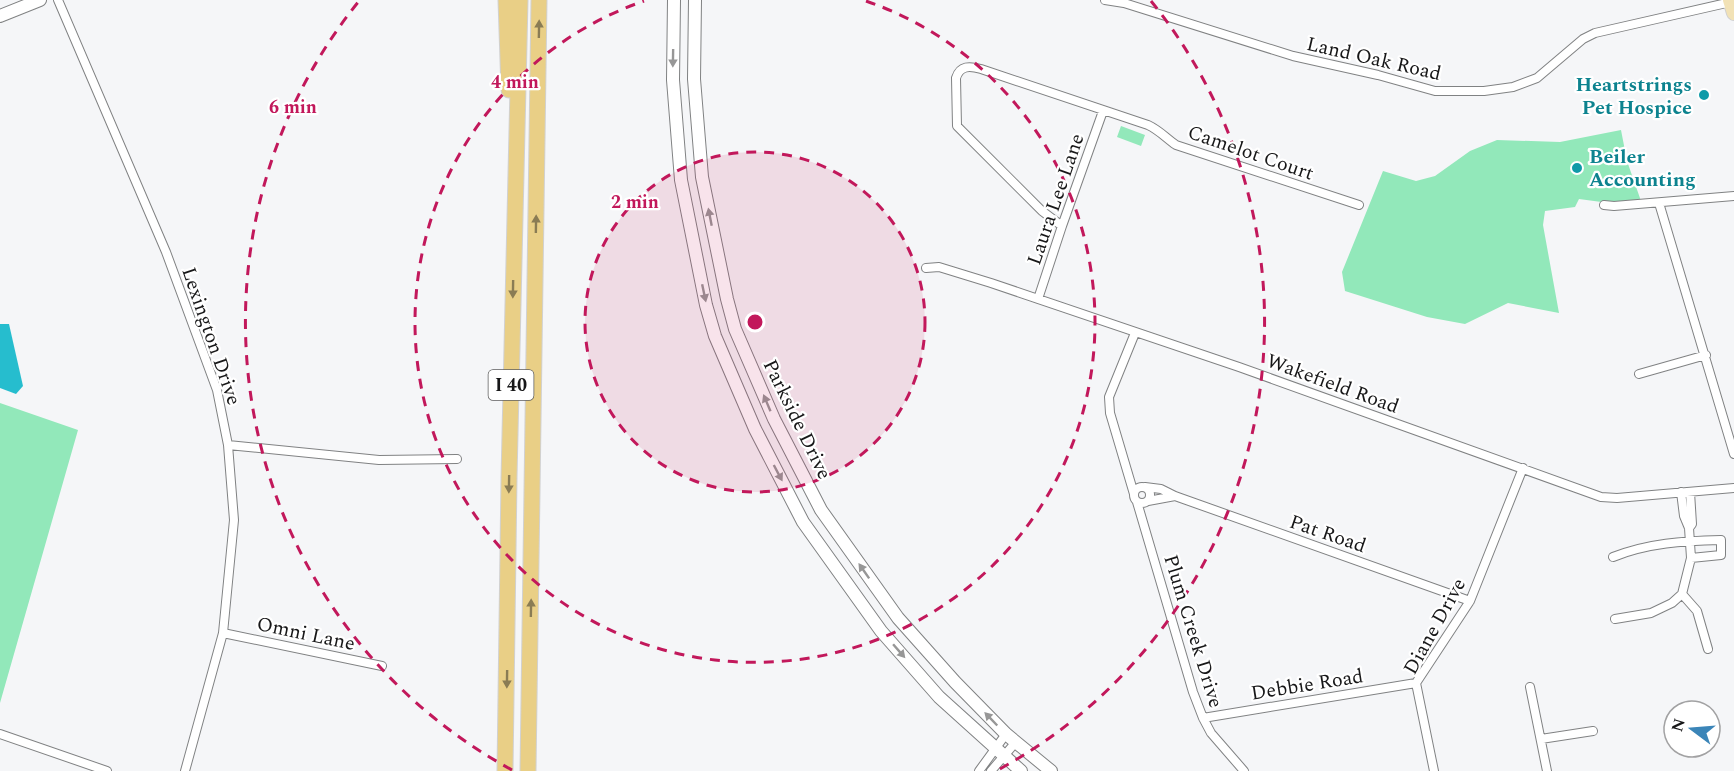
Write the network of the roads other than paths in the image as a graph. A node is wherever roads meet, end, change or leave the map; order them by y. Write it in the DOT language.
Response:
graph roads {
  1 [pos="40,0"];
  2 [pos="58,0"];
  3 [pos="506,0"];
  4 [pos="520,0"];
  5 [pos="539,0"];
  6 [pos="674,0"];
  7 [pos="695,0"];
  8 [pos="1105,0"];
  9 [pos="1125,2"];
  10 [pos="1732,5"];
  11 [pos="0,16"];
  12 [pos="1103,111"];
  13 [pos="1734,196"];
  14 [pos="1659,203"];
  15 [pos="1359,205"];
  16 [pos="1604,205"];
  17 [pos="1062,226"];
  18 [pos="514,252"];
  19 [pos="926,268"];
  20 [pos="1038,299"];
  21 [pos="1135,333"];
  22 [pos="1706,355"];
  23 [pos="1639,374"];
  24 [pos="228,446"];
  25 [pos="1734,454"];
  26 [pos="457,459"];
  27 [pos="1523,468"];
  28 [pos="1129,474"];
  29 [pos="1143,487"];
  30 [pos="1734,488"];
  31 [pos="1685,492"];
  32 [pos="1175,496"];
  33 [pos="1141,500"];
  34 [pos="1690,541"];
  35 [pos="1613,558"];
  36 [pos="1691,558"];
  37 [pos="1682,594"];
  38 [pos="1470,600"];
  39 [pos="1615,619"];
  40 [pos="223,633"];
  41 [pos="1708,649"];
  42 [pos="382,666"];
  43 [pos="1416,683"];
  44 [pos="1530,687"];
  45 [pos="1203,718"];
  46 [pos="1593,731"];
  47 [pos="0,734"];
  48 [pos="1010,738"];
  49 [pos="1541,739"];
  50 [pos="999,753"];
  51 [pos="107,771"];
  52 [pos="185,771"];
  53 [pos="505,771"];
  54 [pos="528,771"];
  55 [pos="979,771"];
  56 [pos="991,771"];
  57 [pos="1021,771"];
  58 [pos="1051,771"];
  59 [pos="1244,771"];
  60 [pos="1434,771"];
  61 [pos="1547,771"];
  1 -- 11 [label="street"];
  2 -- 24 [label="street, Lexington Drive"];
  3 -- 18 [label="highway"];
  4 -- 18 [label="highway, I 40"];
  54 -- 5 [label="highway, I 40, one-way"];
  6 -- 50 [label="street, Parkside Drive, one-way"];
  48 -- 7 [label="street, Parkside Drive, one-way"];
  8 -- 9 [label="street, Land Oak Road"];
  9 -- 10 [label="street, Land Oak Road"];
  12 -- 15 [label="street, Camelot Court"];
  12 -- 17 [label="street, Laura Lee Lane"];
  12 -- 17 [label="street, Camelot Court"];
  13 -- 14 [label="street"];
  14 -- 16 [label="street"];
  14 -- 22 [label="street"];
  17 -- 20 [label="street, Laura Lee Lane"];
  18 -- 53 [label="highway, I 40, one-way"];
  19 -- 20 [label="street, Wakefield Road"];
  20 -- 21 [label="street, Wakefield Road"];
  21 -- 27 [label="street, Wakefield Road"];
  21 -- 28 [label="street, Plum Creek Drive"];
  22 -- 23 [label="street"];
  22 -- 25 [label="street"];
  24 -- 26 [label="street"];
  24 -- 40 [label="street, Lexington Drive"];
  27 -- 31 [label="street, Wakefield Road"];
  27 -- 38 [label="street, Diane Drive"];
  28 -- 29 [label="street, Plum Creek Drive"];
  28 -- 33 [label="street, Plum Creek Drive"];
  29 -- 32 [label="street, Pat Road"];
  29 -- 33 [label="street"];
  29 -- 33 [label="street, Plum Creek Drive"];
  30 -- 31 [label="street, Wakefield Road"];
  31 -- 34 [label="street"];
  32 -- 33 [label="street, Pat Road"];
  32 -- 38 [label="street, Pat Road"];
  33 -- 45 [label="street, Plum Creek Drive"];
  34 -- 35 [label="street"];
  34 -- 36 [label="street"];
  34 -- 36 [label="street"];
  36 -- 37 [label="street"];
  37 -- 39 [label="street"];
  37 -- 41 [label="street"];
  38 -- 43 [label="street, Diane Drive"];
  40 -- 42 [label="street, Omni Lane"];
  40 -- 52 [label="street, Lexington Drive"];
  43 -- 45 [label="street, Debbie Road"];
  43 -- 60 [label="street, Diane Drive"];
  44 -- 49 [label="street"];
  45 -- 59 [label="street, Plum Creek Drive"];
  46 -- 49 [label="street"];
  47 -- 51 [label="street"];
  48 -- 50 [label="street"];
  48 -- 58 [label="street, Parkside Drive"];
  49 -- 61 [label="street"];
  50 -- 55 [label="street"];
  50 -- 56 [label="street"];
  50 -- 57 [label="street, Parkside Drive"];
}
